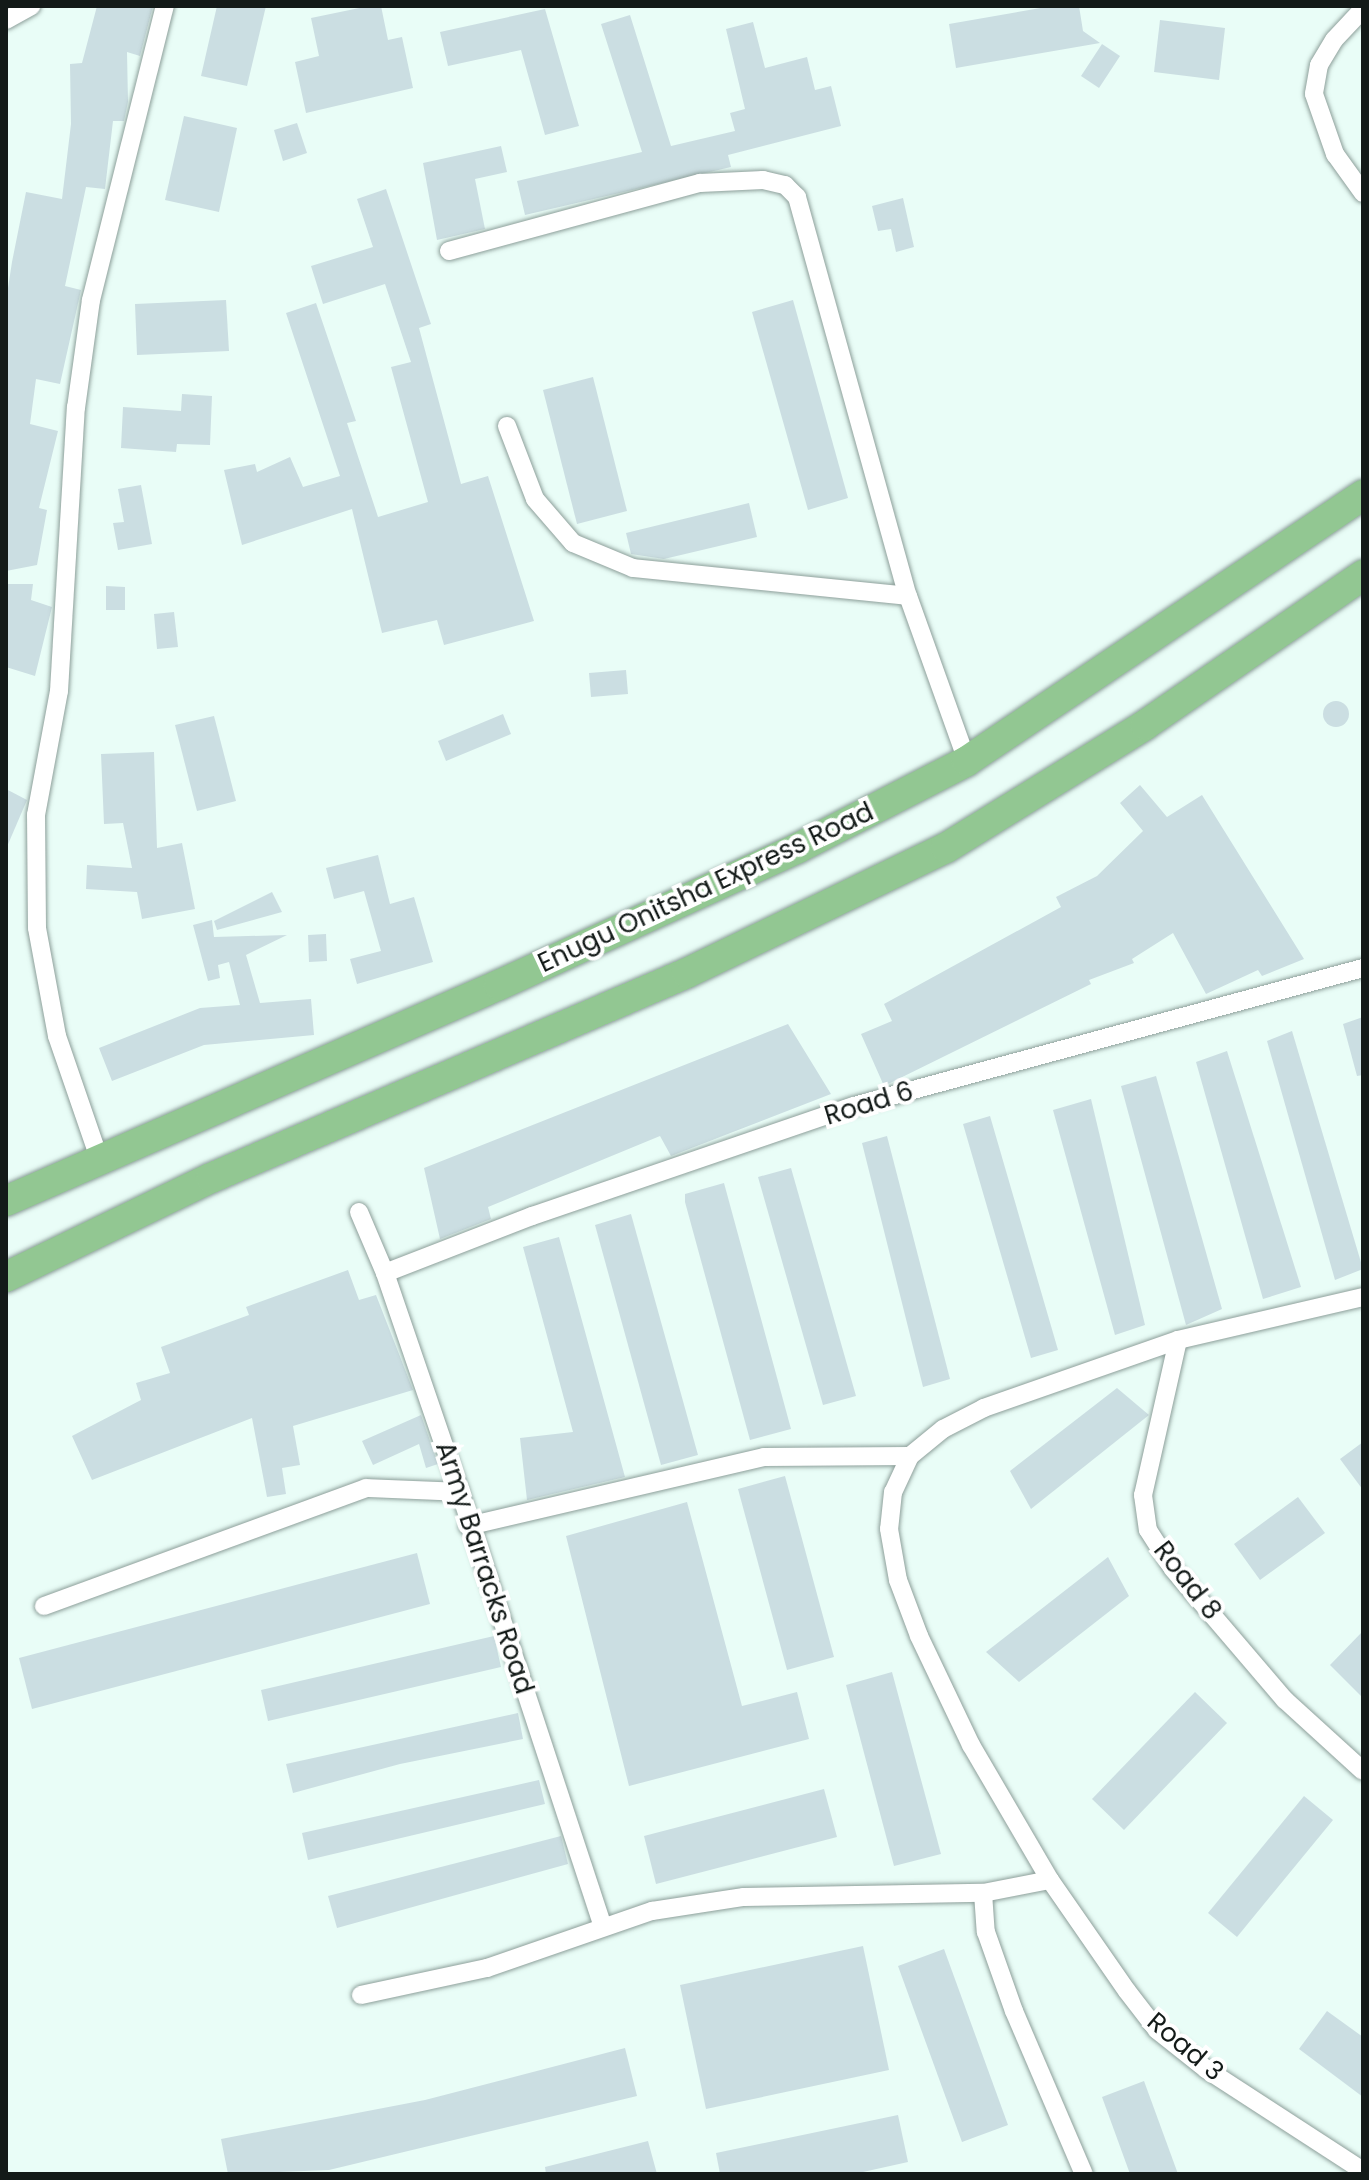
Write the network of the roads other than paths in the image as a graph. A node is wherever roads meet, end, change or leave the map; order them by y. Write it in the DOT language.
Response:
graph roads {
  1 [pos="31,6"];
  2 [pos="165,6"];
  3 [pos="1363,9"];
  4 [pos="6,20"];
  5 [pos="1363,193"];
  6 [pos="449,251"];
  7 [pos="507,426"];
  8 [pos="1363,495"];
  9 [pos="1363,575"];
  10 [pos="908,596"];
  11 [pos="967,761"];
  12 [pos="1363,968"];
  13 [pos="99,1158"];
  14 [pos="6,1201"];
  15 [pos="359,1212"];
  16 [pos="385,1273"];
  17 [pos="6,1277"];
  18 [pos="1363,1297"];
  19 [pos="1178,1340"];
  20 [pos="910,1456"];
  21 [pos="460,1492"];
  22 [pos="468,1526"];
  23 [pos="44,1606"];
  24 [pos="1363,1771"];
  25 [pos="1050,1880"];
  26 [pos="983,1893"];
  27 [pos="603,1926"];
  28 [pos="361,1995"];
  29 [pos="1363,2171"];
  30 [pos="1084,2174"];
  1 -- 4 [label="street"];
  2 -- 13 [label="street"];
  3 -- 5 [label="street"];
  6 -- 10 [label="street"];
  7 -- 10 [label="street"];
  8 -- 11 [label="highway, Enugu Onitsha Express Road"];
  9 -- 17 [label="highway"];
  10 -- 11 [label="street"];
  11 -- 13 [label="highway, Enugu Onitsha Express Road"];
  12 -- 16 [label="street, Road 6"];
  13 -- 14 [label="highway, Enugu Onitsha Express Road"];
  15 -- 16 [label="street, Army Barracks Road"];
  16 -- 21 [label="street, Army Barracks Road"];
  18 -- 19 [label="street"];
  19 -- 20 [label="street"];
  19 -- 24 [label="street, Road 8"];
  20 -- 22 [label="street"];
  20 -- 25 [label="street"];
  21 -- 22 [label="street, Army Barracks Road"];
  21 -- 23 [label="street"];
  22 -- 27 [label="street, Army Barracks Road"];
  25 -- 26 [label="street"];
  25 -- 29 [label="street, Road 3"];
  26 -- 27 [label="street"];
  26 -- 30 [label="street"];
  27 -- 28 [label="street"];
}
